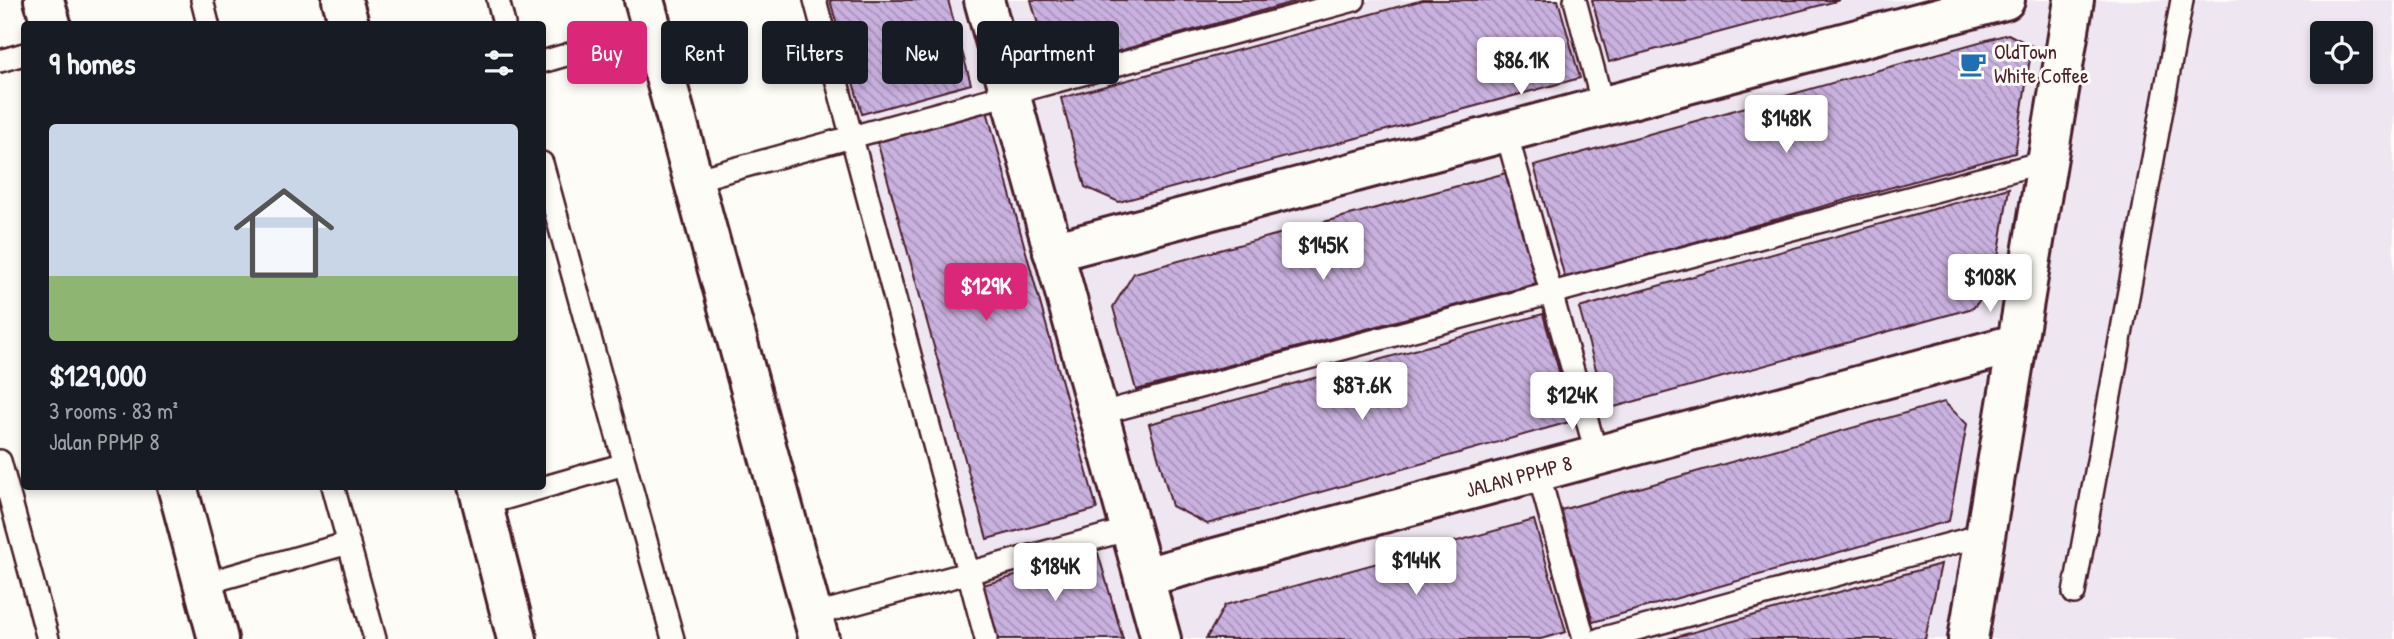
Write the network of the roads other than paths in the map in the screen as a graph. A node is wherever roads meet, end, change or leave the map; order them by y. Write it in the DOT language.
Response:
graph roads {
  1 [pos="44,0"];
  2 [pos="201,0"];
  3 [pos="342,0"];
  4 [pos="498,0"];
  5 [pos="815,0"];
  6 [pos="984,0"];
  7 [pos="1353,0"];
  8 [pos="1575,0"];
  9 [pos="2005,0"];
  10 [pos="2074,0"];
  11 [pos="2182,0"];
  12 [pos="648,15"];
  13 [pos="50,21"];
  14 [pos="207,21"];
  15 [pos="348,21"];
  16 [pos="503,21"];
  17 [pos="21,55"];
  18 [pos="546,60"];
  19 [pos="0,61"];
  20 [pos="1009,93"];
  21 [pos="1603,106"];
  22 [pos="1506,132"];
  23 [pos="851,138"];
  24 [pos="2047,161"];
  25 [pos="546,178"];
  26 [pos="694,180"];
  27 [pos="1053,252"];
  28 [pos="1551,292"];
  29 [pos="2015,344"];
  30 [pos="1098,414"];
  31 [pos="1597,456"];
  32 [pos="0,461"];
  33 [pos="625,464"];
  34 [pos="1538,472"];
  35 [pos="546,481"];
  36 [pos="178,490"];
  37 [pos="334,490"];
  38 [pos="507,490"];
  39 [pos="4,494"];
  40 [pos="480,496"];
  41 [pos="1130,529"];
  42 [pos="1983,535"];
  43 [pos="349,543"];
  44 [pos="968,573"];
  45 [pos="1144,577"];
  46 [pos="203,584"];
  47 [pos="2074,593"];
  48 [pos="816,627"];
  49 [pos="48,639"];
  50 [pos="218,639"];
  51 [pos="374,639"];
  52 [pos="517,639"];
  53 [pos="673,639"];
  54 [pos="986,639"];
  55 [pos="1161,639"];
  56 [pos="1584,639"];
  57 [pos="1600,639"];
  58 [pos="1968,639"];
  1 -- 13 [label="street"];
  2 -- 14 [label="lane"];
  3 -- 15 [label="street"];
  4 -- 16 [label="lane"];
  5 -- 23 [label="lane"];
  6 -- 20 [label="street"];
  7 -- 20 [label="lane"];
  8 -- 21 [label="lane"];
  9 -- 21 [label="street"];
  10 -- 24 [label="street"];
  11 -- 47 [label="lane"];
  12 -- 18 [label="lane"];
  12 -- 26 [label="street"];
  17 -- 19 [label="lane"];
  20 -- 23 [label="lane"];
  20 -- 27 [label="street"];
  21 -- 22 [label="street"];
  22 -- 27 [label="street"];
  22 -- 28 [label="lane"];
  23 -- 26 [label="lane"];
  23 -- 44 [label="lane"];
  24 -- 28 [label="lane"];
  24 -- 29 [label="street"];
  25 -- 33 [label="lane"];
  26 -- 48 [label="street"];
  27 -- 30 [label="street"];
  28 -- 30 [label="lane"];
  28 -- 31 [label="lane"];
  29 -- 31 [label="street, JALAN PPMP 8"];
  29 -- 42 [label="street"];
  30 -- 41 [label="street"];
  31 -- 34 [label="street, JALAN PPMP 8"];
  32 -- 39 [label="lane"];
  33 -- 35 [label="lane"];
  33 -- 53 [label="lane"];
  34 -- 45 [label="street, JALAN PPMP 8"];
  34 -- 56 [label="lane"];
  36 -- 46 [label="street"];
  37 -- 43 [label="lane"];
  38 -- 40 [label="lane"];
  39 -- 49 [label="lane"];
  40 -- 52 [label="street"];
  41 -- 44 [label="lane"];
  41 -- 45 [label="street"];
  42 -- 57 [label="lane"];
  42 -- 58 [label="street"];
  43 -- 46 [label="lane"];
  43 -- 51 [label="lane"];
  44 -- 48 [label="lane"];
  44 -- 54 [label="lane"];
  45 -- 55 [label="street"];
  46 -- 50 [label="street"];
}
